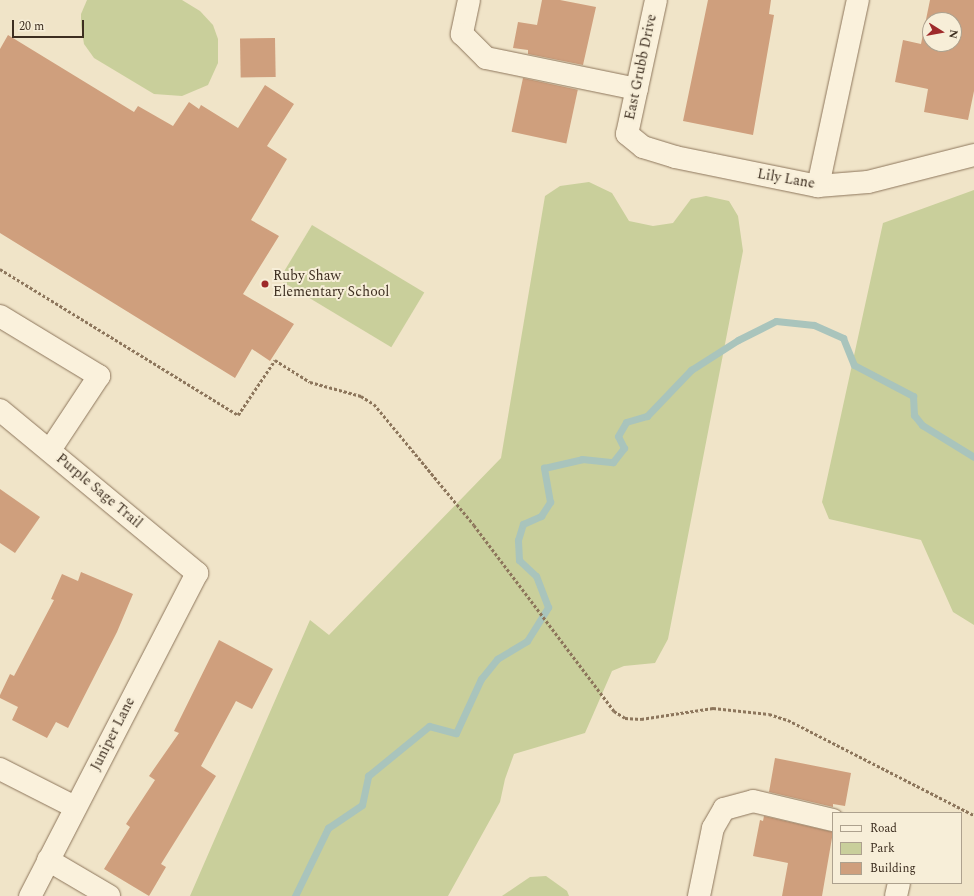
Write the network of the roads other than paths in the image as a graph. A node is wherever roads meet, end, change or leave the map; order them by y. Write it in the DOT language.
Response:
graph roads {
  1 [pos="469,0"];
  2 [pos="656,0"];
  3 [pos="858,0"];
  4 [pos="636,89"];
  5 [pos="627,134"];
  6 [pos="974,155"];
  7 [pos="818,186"];
  8 [pos="0,316"];
  9 [pos="0,410"];
  10 [pos="50,450"];
  11 [pos="197,572"];
  12 [pos="0,769"];
  13 [pos="75,807"];
  14 [pos="832,820"];
  15 [pos="48,860"];
  16 [pos="899,884"];
  17 [pos="30,896"];
  18 [pos="109,896"];
  19 [pos="699,896"];
  20 [pos="896,896"];
  1 -- 4 [label="street"];
  2 -- 4 [label="street, East Grubb Drive"];
  3 -- 7 [label="street"];
  4 -- 5 [label="street, East Grubb Drive"];
  5 -- 7 [label="street, Lily Lane"];
  6 -- 7 [label="street, Lily Lane"];
  8 -- 10 [label="street"];
  9 -- 10 [label="street, Purple Sage Trail"];
  10 -- 11 [label="street, Purple Sage Trail"];
  11 -- 13 [label="street, Juniper Lane"];
  12 -- 13 [label="street"];
  13 -- 15 [label="street, Juniper Lane"];
  14 -- 19 [label="street"];
  15 -- 17 [label="street, Juniper Lane"];
  15 -- 18 [label="street"];
  16 -- 20 [label="street"];
}
